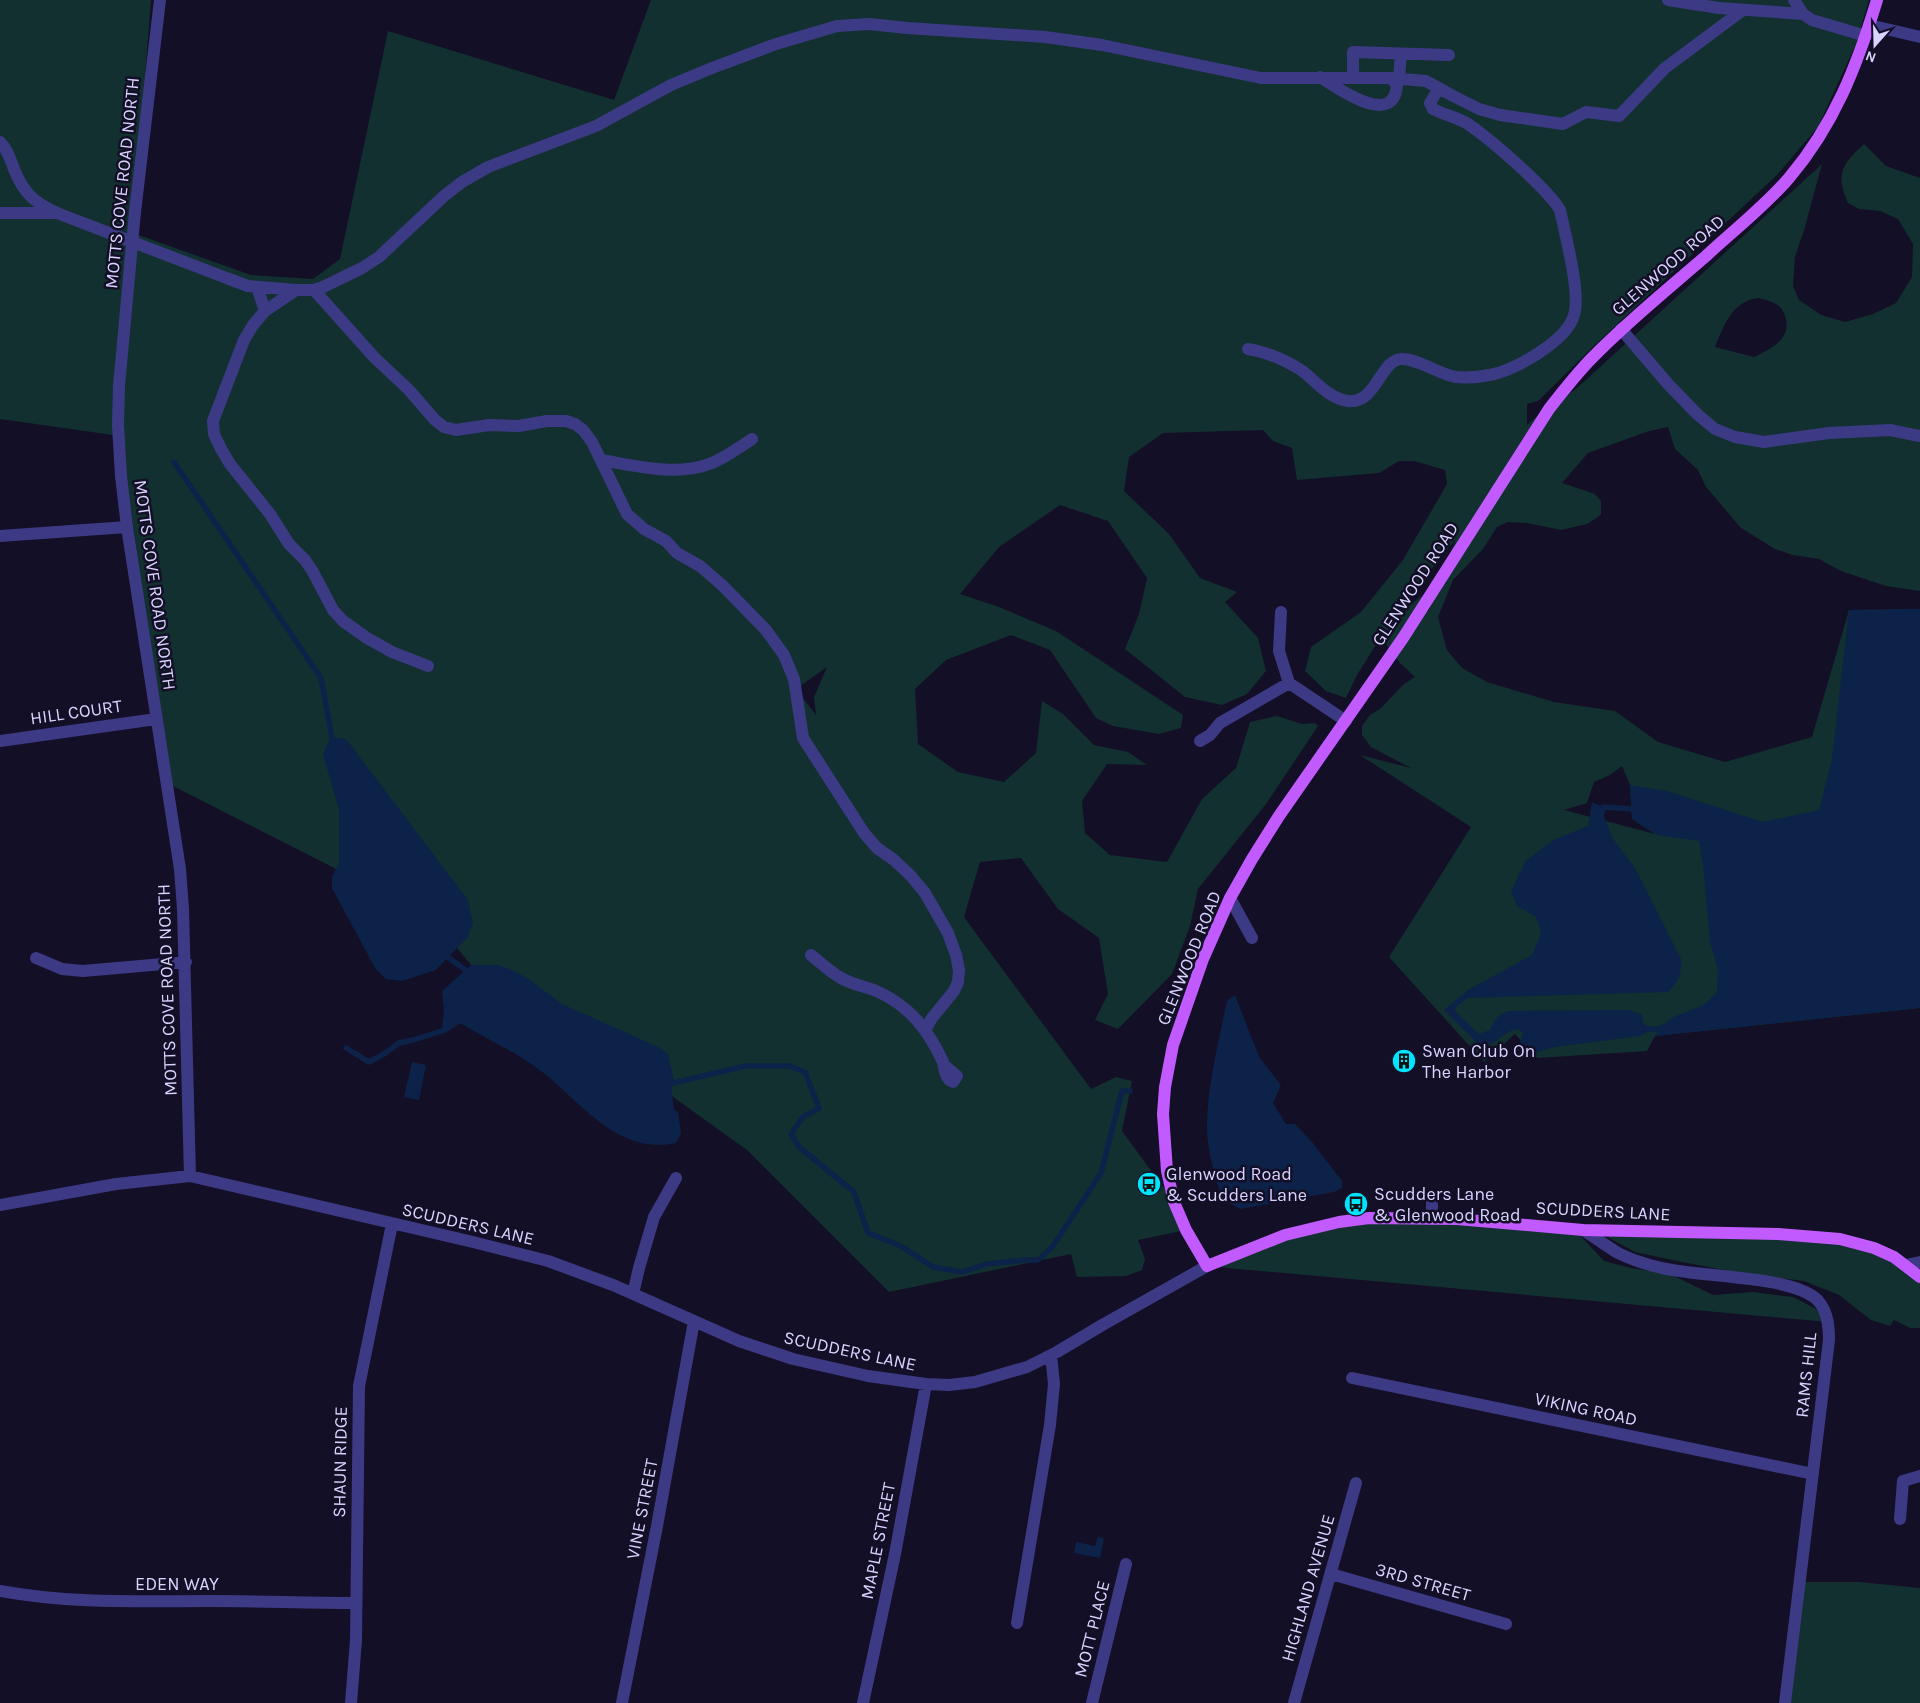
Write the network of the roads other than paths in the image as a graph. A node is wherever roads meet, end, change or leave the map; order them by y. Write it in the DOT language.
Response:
graph roads {
  1 [pos="160,0"];
  2 [pos="1668,0"];
  3 [pos="1794,0"];
  4 [pos="1877,0"];
  5 [pos="1740,5"];
  6 [pos="1803,14"];
  7 [pos="1868,31"];
  8 [pos="1920,38"];
  9 [pos="1401,54"];
  10 [pos="1449,55"];
  11 [pos="1353,76"];
  12 [pos="1320,77"];
  13 [pos="1395,78"];
  14 [pos="1439,88"];
  15 [pos="0,142"];
  16 [pos="0,213"];
  17 [pos="57,213"];
  18 [pos="257,287"];
  19 [pos="296,290"];
  20 [pos="314,290"];
  21 [pos="265,311"];
  22 [pos="1621,330"];
  23 [pos="1248,349"];
  24 [pos="1920,436"];
  25 [pos="752,439"];
  26 [pos="601,460"];
  27 [pos="127,527"];
  28 [pos="0,536"];
  29 [pos="1281,612"];
  30 [pos="428,666"];
  31 [pos="1289,683"];
  32 [pos="156,718"];
  33 [pos="1346,720"];
  34 [pos="0,741"];
  35 [pos="1200,741"];
  36 [pos="1230,898"];
  37 [pos="1252,938"];
  38 [pos="811,955"];
  39 [pos="36,958"];
  40 [pos="186,962"];
  41 [pos="925,1030"];
  42 [pos="944,1065"];
  43 [pos="190,1176"];
  44 [pos="676,1178"];
  45 [pos="1432,1198"];
  46 [pos="0,1205"];
  47 [pos="1432,1219"];
  48 [pos="392,1224"];
  49 [pos="1583,1230"];
  50 [pos="1920,1262"];
  51 [pos="1906,1265"];
  52 [pos="1207,1266"];
  53 [pos="1920,1277"];
  54 [pos="633,1294"];
  55 [pos="694,1321"];
  56 [pos="1051,1355"];
  57 [pos="1352,1378"];
  58 [pos="926,1384"];
  59 [pos="1813,1474"];
  60 [pos="1920,1476"];
  61 [pos="1356,1482"];
  62 [pos="1900,1519"];
  63 [pos="1126,1564"];
  64 [pos="1331,1574"];
  65 [pos="0,1591"];
  66 [pos="355,1603"];
  67 [pos="1017,1623"];
  68 [pos="1506,1624"];
  69 [pos="351,1703"];
  70 [pos="622,1703"];
  71 [pos="863,1703"];
  72 [pos="1092,1703"];
  73 [pos="1294,1703"];
  74 [pos="1785,1703"];
  1 -- 27 [label="street, MOTTS COVE ROAD NORTH"];
  2 -- 5 [label="street"];
  3 -- 6 [label="street"];
  4 -- 7 [label="main road, GLENWOOD ROAD"];
  5 -- 6 [label="street"];
  5 -- 14 [label="street"];
  6 -- 7 [label="street"];
  7 -- 8 [label="street"];
  7 -- 22 [label="main road, GLENWOOD ROAD"];
  9 -- 10 [label="street"];
  9 -- 11 [label="street"];
  9 -- 13 [label="street"];
  11 -- 12 [label="street"];
  11 -- 13 [label="street"];
  12 -- 13 [label="street"];
  12 -- 20 [label="street"];
  13 -- 14 [label="street"];
  14 -- 23 [label="street"];
  15 -- 17 [label="street"];
  16 -- 17 [label="street"];
  17 -- 18 [label="street, bridge"];
  18 -- 19 [label="street"];
  18 -- 21 [label="street"];
  19 -- 20 [label="street"];
  19 -- 21 [label="street"];
  20 -- 26 [label="street"];
  21 -- 30 [label="street"];
  22 -- 24 [label="street"];
  22 -- 33 [label="main road, GLENWOOD ROAD"];
  25 -- 26 [label="street"];
  26 -- 41 [label="street"];
  27 -- 28 [label="street"];
  27 -- 32 [label="street, MOTTS COVE ROAD NORTH"];
  29 -- 31 [label="street"];
  31 -- 33 [label="street"];
  31 -- 35 [label="street"];
  32 -- 34 [label="street, HILL COURT"];
  32 -- 40 [label="street, MOTTS COVE ROAD NORTH"];
  33 -- 36 [label="main road, GLENWOOD ROAD"];
  36 -- 37 [label="street"];
  36 -- 52 [label="main road, GLENWOOD ROAD"];
  38 -- 41 [label="street"];
  39 -- 40 [label="street"];
  40 -- 43 [label="street, MOTTS COVE ROAD NORTH"];
  41 -- 42 [label="street"];
  43 -- 46 [label="street, SCUDDERS LANE"];
  43 -- 48 [label="street, SCUDDERS LANE"];
  44 -- 54 [label="street"];
  45 -- 47 [label="street"];
  47 -- 49 [label="main road, SCUDDERS LANE"];
  47 -- 52 [label="main road, SCUDDERS LANE"];
  48 -- 54 [label="street, SCUDDERS LANE"];
  48 -- 66 [label="street, SHAUN RIDGE"];
  49 -- 51 [label="main road, SCUDDERS LANE"];
  49 -- 59 [label="street, RAMS HILL"];
  50 -- 51 [label="street"];
  51 -- 53 [label="main road, SCUDDERS LANE"];
  52 -- 56 [label="street, SCUDDERS LANE"];
  54 -- 55 [label="street, SCUDDERS LANE"];
  55 -- 58 [label="street, SCUDDERS LANE"];
  55 -- 70 [label="street, VINE STREET"];
  56 -- 58 [label="street, SCUDDERS LANE"];
  56 -- 67 [label="street"];
  57 -- 59 [label="street, VIKING ROAD"];
  58 -- 71 [label="street, MAPLE STREET"];
  59 -- 74 [label="street, RAMS HILL"];
  60 -- 62 [label="street"];
  61 -- 64 [label="street, HIGHLAND AVENUE"];
  63 -- 72 [label="street, MOTT PLACE"];
  64 -- 68 [label="street, 3RD STREET"];
  64 -- 73 [label="street, HIGHLAND AVENUE"];
  65 -- 66 [label="street, EDEN WAY"];
  66 -- 69 [label="street, SHAUN RIDGE"];
}
